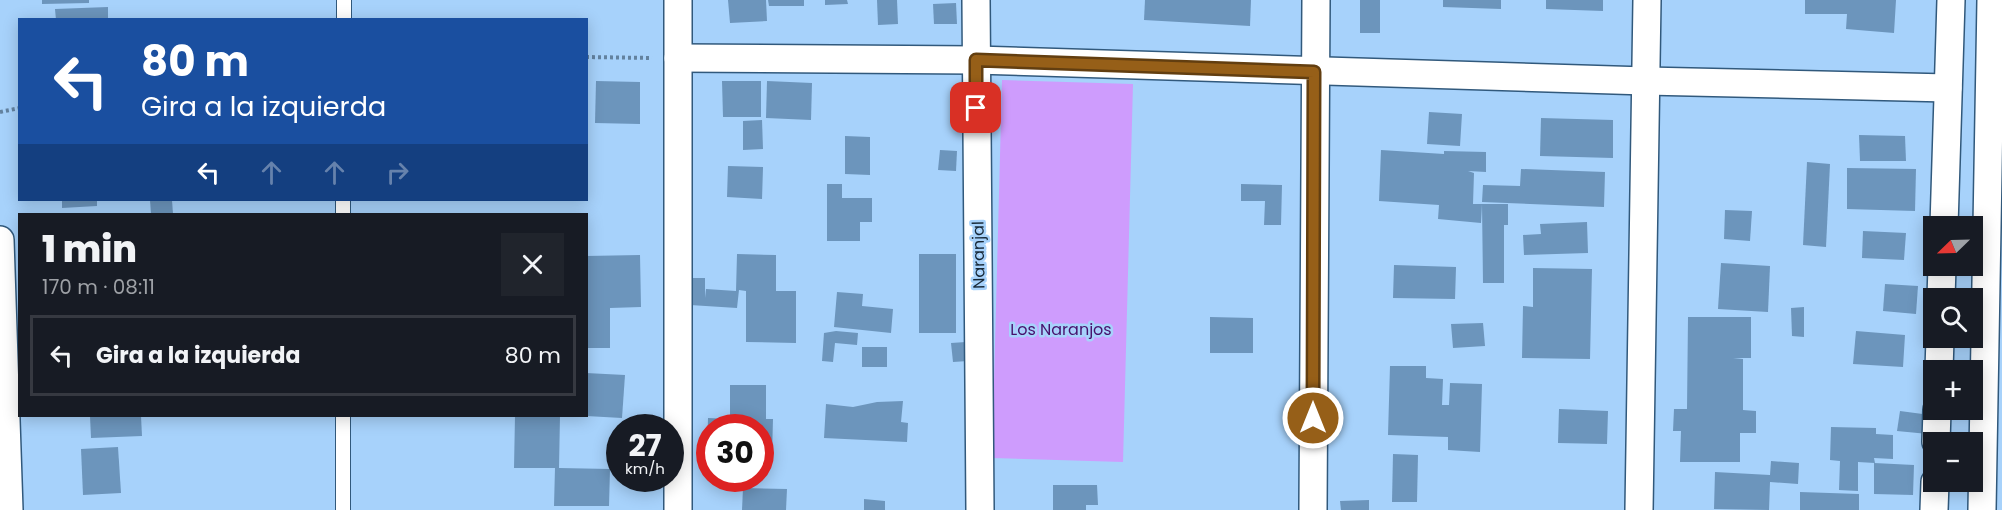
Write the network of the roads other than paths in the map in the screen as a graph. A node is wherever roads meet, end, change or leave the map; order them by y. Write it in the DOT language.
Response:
graph roads {
  1 [pos="344,0"];
  2 [pos="678,0"];
  3 [pos="976,0"];
  4 [pos="1316,0"];
  5 [pos="1647,0"];
  6 [pos="1951,0"];
  7 [pos="1991,0"];
  8 [pos="344,18"];
  9 [pos="678,58"];
  10 [pos="976,60"];
  11 [pos="1314,72"];
  12 [pos="1646,81"];
  13 [pos="1948,87"];
  14 [pos="1944,216"];
  15 [pos="0,240"];
  16 [pos="343,417"];
  17 [pos="1935,492"];
  18 [pos="9,510"];
  19 [pos="343,510"];
  20 [pos="678,510"];
  21 [pos="980,510"];
  22 [pos="1313,510"];
  23 [pos="1639,510"];
  24 [pos="1934,510"];
  25 [pos="1982,510"];
  1 -- 8 [label="lane"];
  2 -- 9 [label="street"];
  3 -- 10 [label="street, Naranjal"];
  4 -- 11 [label="street"];
  5 -- 12 [label="street"];
  6 -- 13 [label="street"];
  7 -- 25 [label="street"];
  9 -- 10 [label="street"];
  9 -- 20 [label="street"];
  10 -- 11 [label="street"];
  10 -- 21 [label="street, Naranjal"];
  11 -- 12 [label="street"];
  11 -- 22 [label="street"];
  12 -- 13 [label="street"];
  12 -- 23 [label="street"];
  13 -- 14 [label="street"];
  15 -- 18 [label="street"];
  16 -- 19 [label="lane"];
  17 -- 24 [label="street"];
}
